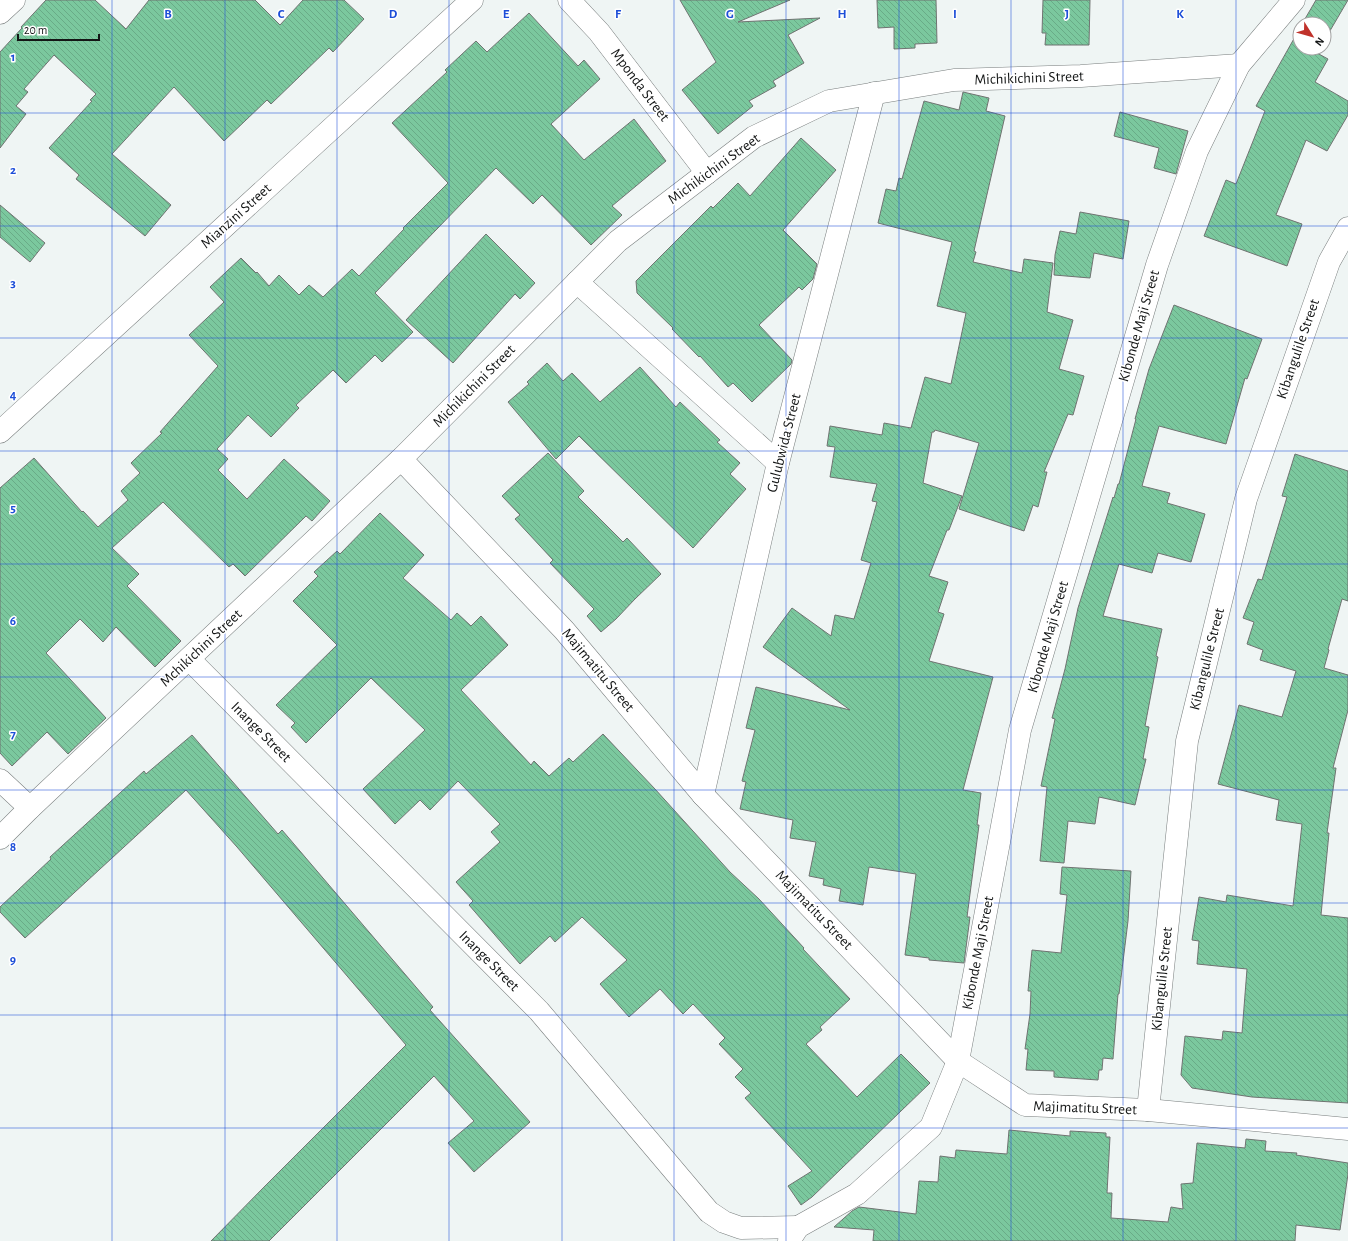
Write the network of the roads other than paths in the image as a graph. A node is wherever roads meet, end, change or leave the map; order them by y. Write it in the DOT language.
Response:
graph roads {
  1 [pos="14,0"];
  2 [pos="472,0"];
  3 [pos="569,0"];
  4 [pos="1294,0"];
  5 [pos="0,13"];
  6 [pos="1239,65"];
  7 [pos="874,93"];
  8 [pos="707,173"];
  9 [pos="1348,228"];
  10 [pos="577,282"];
  11 [pos="0,432"];
  12 [pos="401,458"];
  13 [pos="778,463"];
  14 [pos="189,659"];
  15 [pos="0,780"];
  16 [pos="703,795"];
  17 [pos="30,808"];
  18 [pos="0,838"];
  19 [pos="958,1061"];
  20 [pos="1148,1110"];
  21 [pos="1348,1130"];
  22 [pos="793,1234"];
  1 -- 5 [label="street"];
  2 -- 11 [label="street, Mianzini Street"];
  3 -- 8 [label="street, Mponda Street"];
  4 -- 6 [label="street, Kibonde Maji Street"];
  6 -- 7 [label="street, Michikichini Street"];
  6 -- 19 [label="street, Kibonde Maji Street"];
  7 -- 8 [label="street, Michikichini Street"];
  7 -- 13 [label="street, Gulubwida Street"];
  8 -- 10 [label="street, Michikichini Street"];
  9 -- 20 [label="street, Kibangulile Street"];
  10 -- 12 [label="street, Michikichini Street"];
  10 -- 13 [label="street"];
  12 -- 14 [label="street, Mchikichini Street"];
  12 -- 16 [label="street, Majimatitu Street"];
  13 -- 16 [label="street, Gulubwida Street"];
  14 -- 17 [label="street, Mchikichini Street"];
  14 -- 22 [label="street, Inange Street"];
  15 -- 17 [label="street"];
  16 -- 19 [label="street, Majimatitu Street"];
  17 -- 18 [label="street, Mchikichini Street"];
  19 -- 20 [label="street, Majimatitu Street"];
  19 -- 22 [label="street, Kibonde Maji Street"];
  20 -- 21 [label="street, Majimatitu Street"];
}
